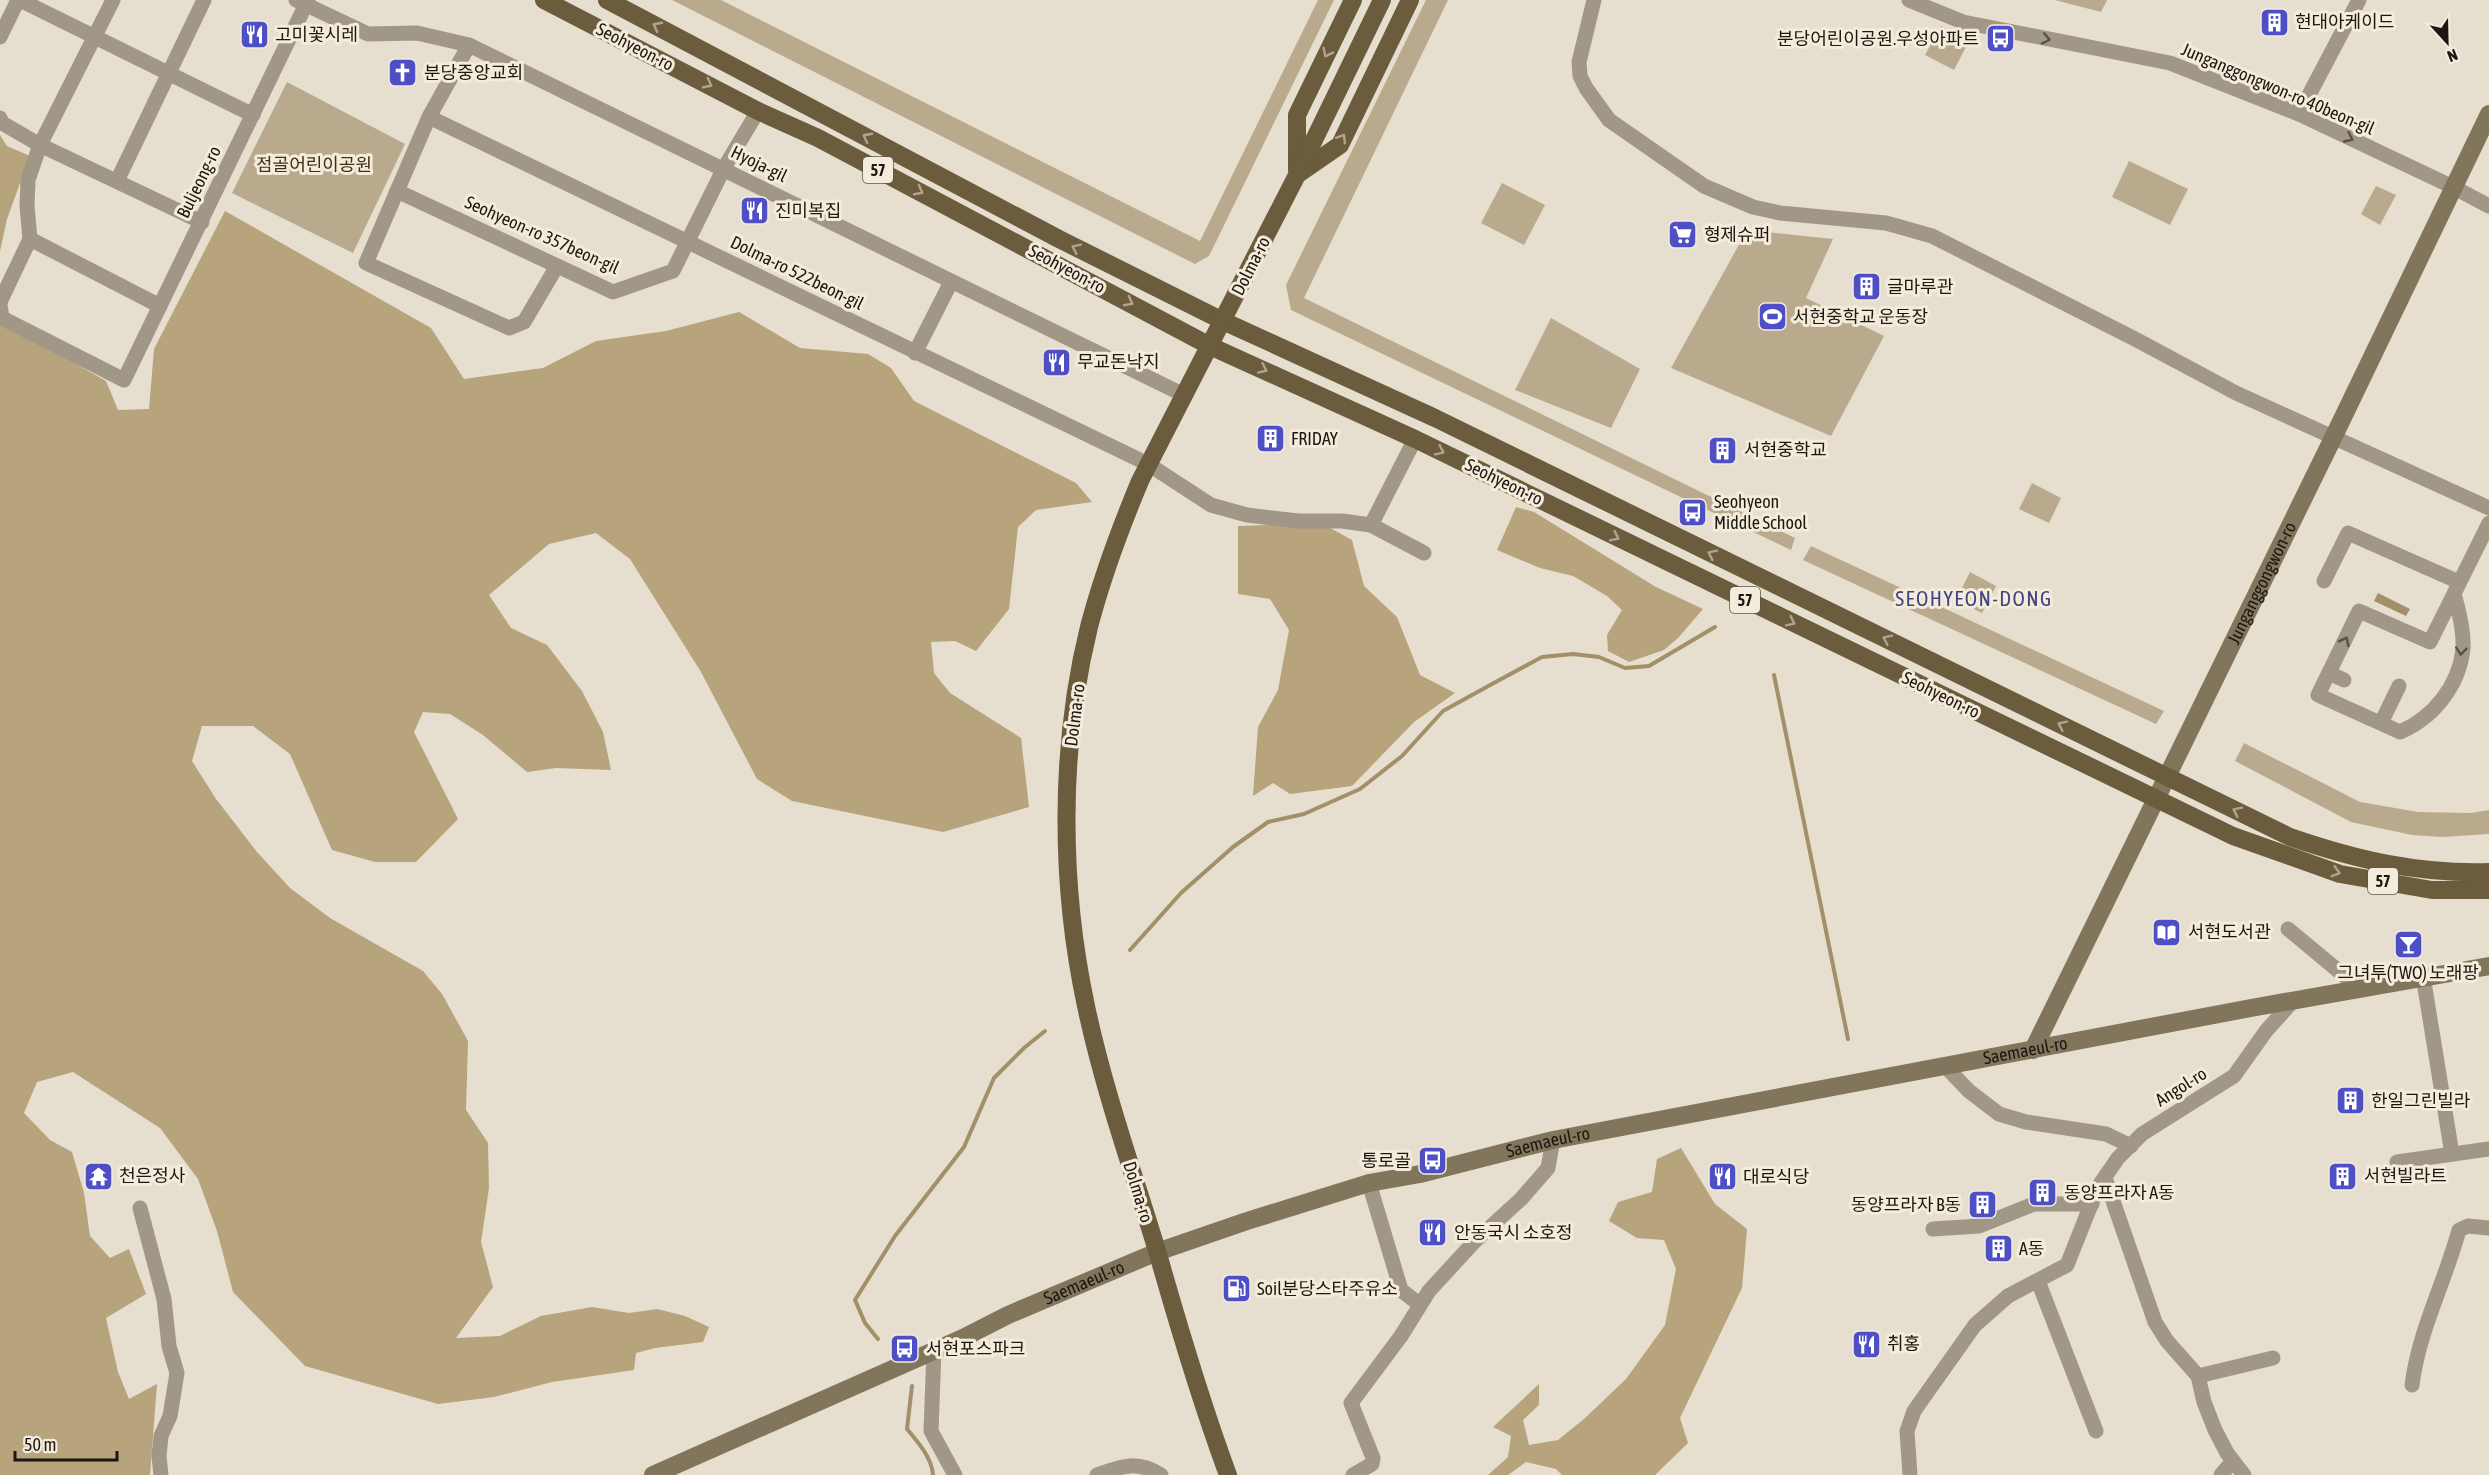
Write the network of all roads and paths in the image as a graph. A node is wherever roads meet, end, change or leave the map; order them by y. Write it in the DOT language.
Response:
graph roads {
  1 [pos="19,0"];
  2 [pos="113,0"];
  3 [pos="204,0"];
  4 [pos="544,0"];
  5 [pos="607,0"];
  6 [pos="1353,0"];
  7 [pos="1382,0"];
  8 [pos="1410,0"];
  9 [pos="1594,0"];
  10 [pos="1909,0"];
  11 [pos="2359,0"];
  12 [pos="303,2"];
  13 [pos="0,37"];
  14 [pos="95,37"];
  15 [pos="470,45"];
  16 [pos="168,73"];
  17 [pos="758,111"];
  18 [pos="2299,114"];
  19 [pos="2489,114"];
  20 [pos="254,115"];
  21 [pos="429,117"];
  22 [pos="0,118"];
  23 [pos="40,145"];
  24 [pos="724,168"];
  25 [pos="1297,175"];
  26 [pos="117,182"];
  27 [pos="2452,187"];
  28 [pos="398,191"];
  29 [pos="2489,206"];
  30 [pos="202,222"];
  31 [pos="30,239"];
  32 [pos="688,241"];
  33 [pos="557,266"];
  34 [pos="951,282"];
  35 [pos="160,306"];
  36 [pos="1,309"];
  37 [pos="1223,321"];
  38 [pos="1210,346"];
  39 [pos="915,353"];
  40 [pos="1184,395"];
  41 [pos="2334,436"];
  42 [pos="1416,439"];
  43 [pos="1148,464"];
  44 [pos="2489,508"];
  45 [pos="2489,523"];
  46 [pos="1371,525"];
  47 [pos="1424,553"];
  48 [pos="2324,581"];
  49 [pos="2457,588"];
  50 [pos="2329,673"];
  51 [pos="2344,680"];
  52 [pos="2399,686"];
  53 [pos="2381,723"];
  54 [pos="2167,776"];
  55 [pos="2155,799"];
  56 [pos="2489,872"];
  57 [pos="2489,890"];
  58 [pos="2288,929"];
  59 [pos="2489,966"];
  60 [pos="2423,976"];
  61 [pos="2360,988"];
  62 [pos="2292,1002"];
  63 [pos="2033,1050"];
  64 [pos="1945,1066"];
  65 [pos="1553,1140"];
  66 [pos="2131,1146"];
  67 [pos="2489,1149"];
  68 [pos="2452,1154"];
  69 [pos="2397,1162"];
  70 [pos="2105,1178"];
  71 [pos="1369,1183"];
  72 [pos="2092,1203"];
  73 [pos="140,1208"];
  74 [pos="2488,1228"];
  75 [pos="1933,1229"];
  76 [pos="1157,1252"];
  77 [pos="2038,1281"];
  78 [pos="1419,1304"];
  79 [pos="934,1350"];
  80 [pos="2273,1358"];
  81 [pos="2198,1376"];
  82 [pos="2412,1385"];
  83 [pos="2096,1431"];
  84 [pos="2233,1461"];
  85 [pos="161,1475"];
  86 [pos="653,1475"];
  87 [pos="955,1475"];
  88 [pos="1097,1475"];
  89 [pos="1161,1475"];
  90 [pos="1228,1475"];
  91 [pos="1353,1475"];
  92 [pos="1910,1475"];
  93 [pos="2221,1475"];
  94 [pos="2244,1475"];
  1 -- 13 [label="street"];
  1 -- 14 [label="street"];
  2 -- 14 [label="street"];
  3 -- 16 [label="street"];
  4 -- 17 [label="main road, Seohyeon-ro / 57, one-way"];
  37 -- 5 [label="main road, Seohyeon-ro / 57, one-way"];
  6 -- 25 [label="main road, one-way"];
  7 -- 25 [label="main road, Dolma-ro"];
  25 -- 8 [label="main road, one-way"];
  9 -- 41 [label="street"];
  10 -- 18 [label="street, Junganggongwon-ro 40beon-gil, one-way"];
  11 -- 18 [label="street"];
  12 -- 15 [label="street, Hyoja-gil"];
  12 -- 20 [label="street, Buljeong-ro"];
  14 -- 16 [label="street"];
  14 -- 23 [label="street"];
  15 -- 21 [label="street"];
  15 -- 24 [label="street, Hyoja-gil"];
  16 -- 20 [label="street"];
  16 -- 26 [label="street"];
  17 -- 24 [label="street, Seohyeon-ro 357beon-gil"];
  17 -- 38 [label="main road, Seohyeon-ro / 57, one-way"];
  18 -- 27 [label="street, Junganggongwon-ro 40beon-gil, one-way"];
  19 -- 27 [label="street, Junganggongwon-ro"];
  20 -- 30 [label="street, Buljeong-ro"];
  21 -- 28 [label="street"];
  21 -- 32 [label="street, Dolma-ro 522beon-gil"];
  22 -- 23 [label="street"];
  23 -- 26 [label="street"];
  23 -- 31 [label="street"];
  24 -- 32 [label="street, Seohyeon-ro 357beon-gil"];
  24 -- 34 [label="street, Hyoja-gil"];
  25 -- 37 [label="main road, Dolma-ro"];
  26 -- 30 [label="street"];
  27 -- 29 [label="street, Junganggongwon-ro 40beon-gil"];
  27 -- 41 [label="street, Junganggongwon-ro"];
  28 -- 33 [label="street, Seohyeon-ro 357beon-gil"];
  28 -- 33 [label="street"];
  30 -- 35 [label="street, Buljeong-ro"];
  31 -- 35 [label="street"];
  31 -- 36 [label="street"];
  32 -- 33 [label="street, Seohyeon-ro 357beon-gil"];
  32 -- 39 [label="street, Dolma-ro 522beon-gil"];
  34 -- 39 [label="street"];
  34 -- 40 [label="street, Hyoja-gil"];
  35 -- 36 [label="street, Buljeong-ro"];
  37 -- 38 [label="main road, Dolma-ro"];
  54 -- 37 [label="main road, Seohyeon-ro / 57, one-way"];
  38 -- 40 [label="main road, Dolma-ro"];
  38 -- 42 [label="main road, Seohyeon-ro / 57, one-way"];
  39 -- 43 [label="street, Dolma-ro 522beon-gil"];
  40 -- 43 [label="main road, Dolma-ro"];
  41 -- 44 [label="street"];
  41 -- 54 [label="street, Junganggongwon-ro"];
  42 -- 46 [label="street"];
  42 -- 55 [label="main road, Seohyeon-ro / 57, one-way"];
  43 -- 46 [label="street, Dolma-ro 522beon-gil"];
  43 -- 76 [label="main road, Dolma-ro"];
  45 -- 49 [label="street"];
  46 -- 47 [label="street"];
  48 -- 49 [label="street"];
  50 -- 49 [label="street, one-way"];
  49 -- 53 [label="street, one-way"];
  50 -- 51 [label="street"];
  50 -- 53 [label="street"];
  52 -- 53 [label="street"];
  54 -- 55 [label="street, Junganggongwon-ro"];
  56 -- 54 [label="main road, Seohyeon-ro / 57, one-way"];
  55 -- 57 [label="main road, Seohyeon-ro / 57, one-way"];
  55 -- 63 [label="street, Junganggongwon-ro"];
  58 -- 61 [label="street"];
  59 -- 60 [label="street, Saemaeul-ro"];
  60 -- 61 [label="street, Saemaeul-ro"];
  60 -- 68 [label="street"];
  61 -- 62 [label="street, Saemaeul-ro"];
  62 -- 63 [label="street, Saemaeul-ro"];
  62 -- 66 [label="street, Angol-ro"];
  63 -- 64 [label="street, Saemaeul-ro"];
  64 -- 65 [label="street, Saemaeul-ro"];
  64 -- 66 [label="street"];
  65 -- 71 [label="street, Saemaeul-ro"];
  65 -- 78 [label="street"];
  66 -- 70 [label="street, Angol-ro"];
  67 -- 68 [label="street"];
  68 -- 69 [label="street"];
  70 -- 72 [label="street, Angol-ro"];
  70 -- 81 [label="street"];
  71 -- 76 [label="street, Saemaeul-ro"];
  71 -- 78 [label="street"];
  72 -- 75 [label="street"];
  72 -- 77 [label="street, Angol-ro"];
  73 -- 85 [label="street"];
  74 -- 82 [label="street"];
  76 -- 79 [label="street, Saemaeul-ro"];
  76 -- 90 [label="main road, Dolma-ro"];
  77 -- 83 [label="street"];
  77 -- 92 [label="street, Angol-ro"];
  78 -- 91 [label="street"];
  79 -- 86 [label="street, Saemaeul-ro"];
  79 -- 87 [label="street"];
  80 -- 81 [label="street"];
  81 -- 84 [label="street"];
  84 -- 93 [label="street"];
  84 -- 94 [label="street"];
  88 -- 89 [label="street"];
}
